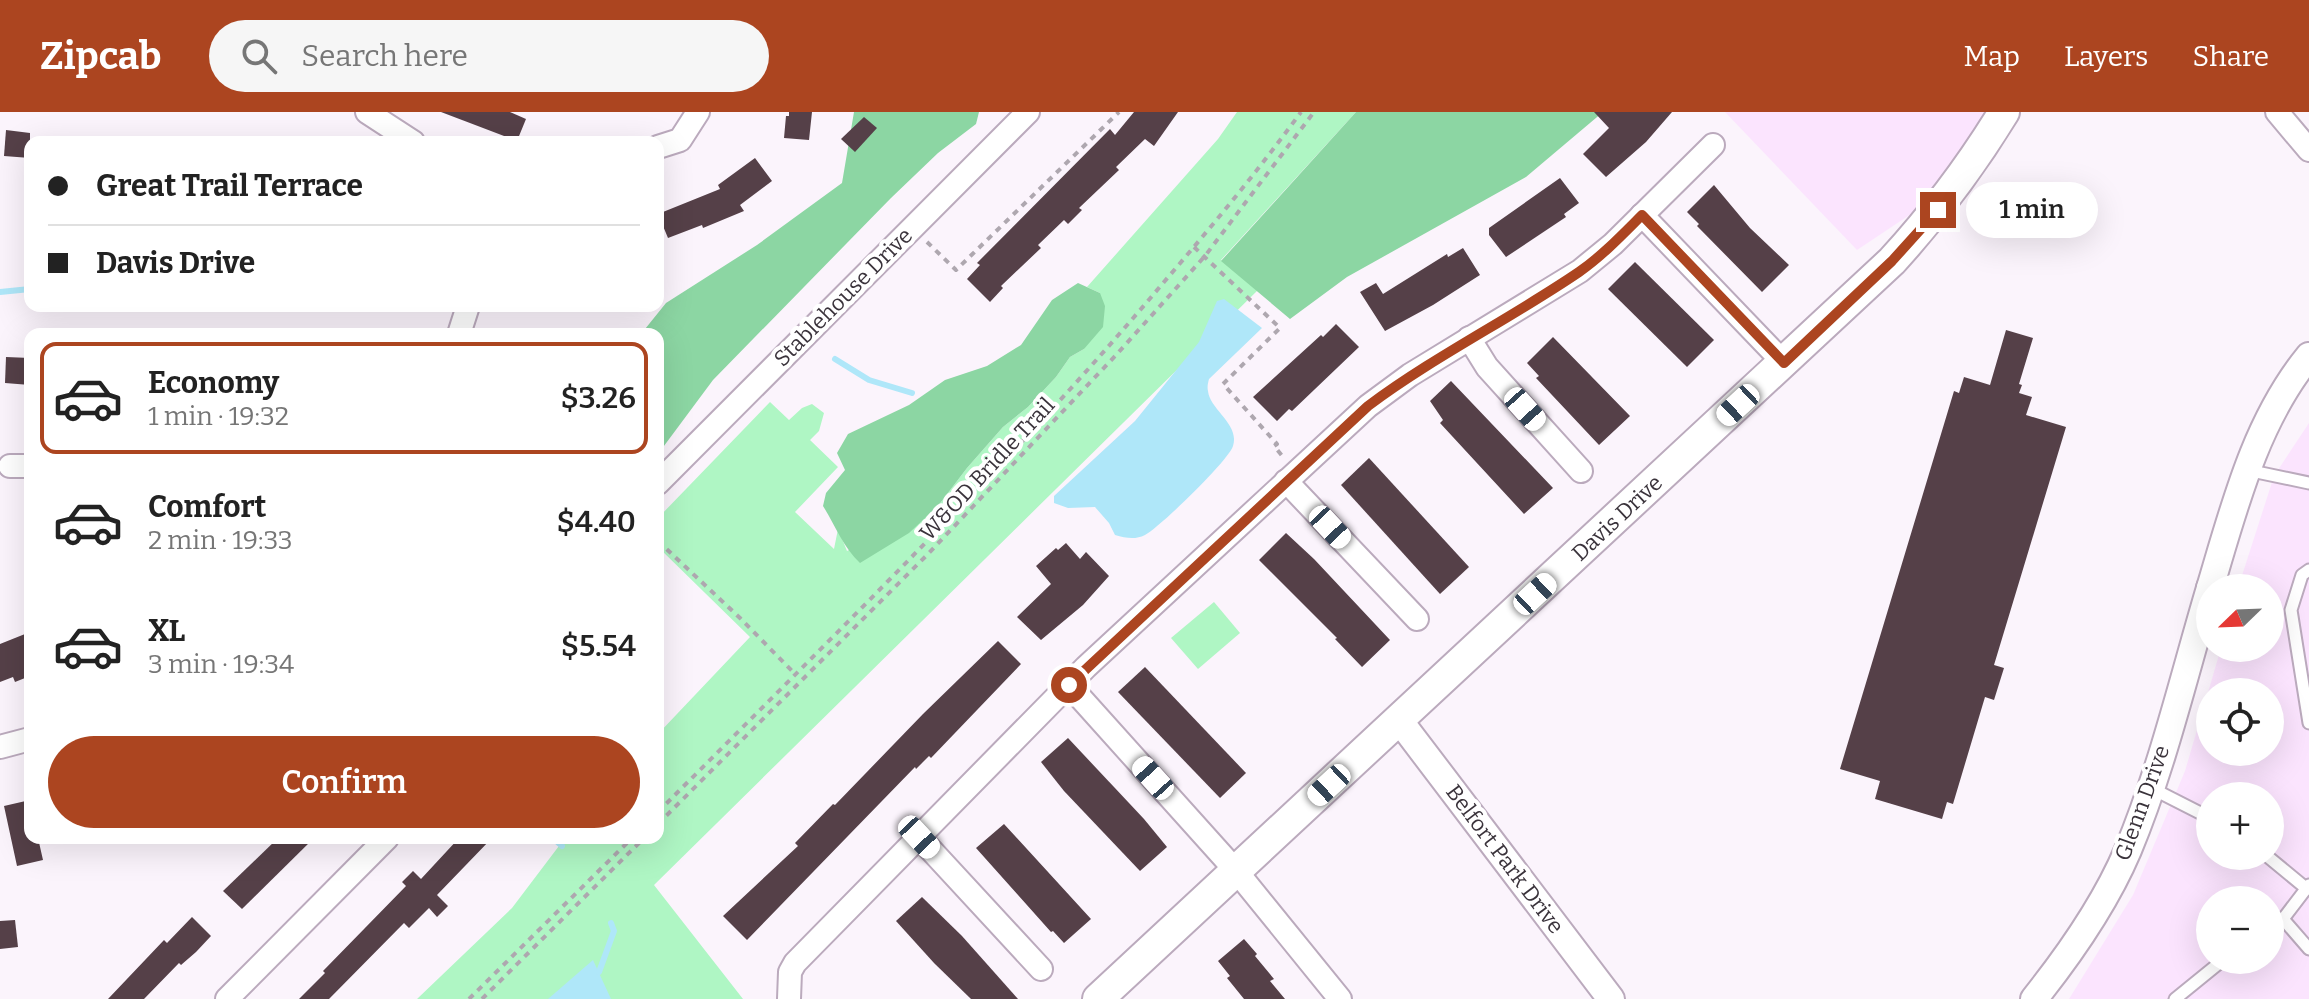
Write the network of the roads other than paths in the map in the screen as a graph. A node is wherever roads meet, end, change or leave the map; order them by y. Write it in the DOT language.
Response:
graph roads {
  1 [pos="367,112"];
  2 [pos="698,112"];
  3 [pos="1028,112"];
  4 [pos="2004,112"];
  5 [pos="2277,112"];
  6 [pos="404,136"];
  7 [pos="664,145"];
  8 [pos="1713,145"];
  9 [pos="2309,150"];
  10 [pos="1642,215"];
  11 [pos="1469,338"];
  12 [pos="2309,356"];
  13 [pos="1784,363"];
  14 [pos="2247,469"];
  15 [pos="1581,471"];
  16 [pos="664,477"];
  17 [pos="1291,477"];
  18 [pos="2309,483"];
  19 [pos="2309,570"];
  20 [pos="2214,574"];
  21 [pos="1417,619"];
  22 [pos="2196,634"];
  23 [pos="1069,685"];
  24 [pos="1399,720"];
  25 [pos="2309,723"];
  26 [pos="24,741"];
  27 [pos="0,747"];
  28 [pos="2150,787"];
  29 [pos="2196,811"];
  30 [pos="919,837"];
  31 [pos="381,844"];
  32 [pos="2284,869"];
  33 [pos="1237,872"];
  34 [pos="2308,887"];
  35 [pos="2284,918"];
  36 [pos="2284,920"];
  37 [pos="2309,949"];
  38 [pos="1041,969"];
  39 [pos="2206,974"];
  40 [pos="227,999"];
  41 [pos="789,999"];
  42 [pos="1098,999"];
  43 [pos="1340,999"];
  44 [pos="1611,999"];
  45 [pos="2034,999"];
  46 [pos="2175,999"];
  1 -- 6 [label="street"];
  2 -- 7 [label="street"];
  3 -- 16 [label="street, Stablehouse Drive"];
  4 -- 13 [label="main road, Davis Drive"];
  5 -- 9 [label="street"];
  8 -- 10 [label="street"];
  10 -- 11 [label="street"];
  10 -- 13 [label="street"];
  11 -- 15 [label="street"];
  11 -- 17 [label="street"];
  12 -- 14 [label="street, Glenn Drive"];
  13 -- 24 [label="main road, Davis Drive"];
  14 -- 18 [label="lane"];
  14 -- 20 [label="street, Glenn Drive"];
  17 -- 21 [label="street"];
  17 -- 23 [label="street"];
  19 -- 25 [label="lane"];
  22 -- 28 [label="street, Glenn Drive"];
  23 -- 30 [label="street"];
  23 -- 33 [label="street"];
  24 -- 33 [label="main road, Davis Drive"];
  24 -- 44 [label="street, Belfort Park Drive"];
  26 -- 27 [label="street"];
  28 -- 29 [label="lane"];
  28 -- 45 [label="street, Glenn Drive"];
  30 -- 38 [label="street"];
  30 -- 41 [label="street"];
  31 -- 40 [label="street"];
  32 -- 34 [label="lane"];
  33 -- 42 [label="main road, Davis Drive"];
  33 -- 43 [label="street"];
  34 -- 35 [label="lane"];
  36 -- 37 [label="lane"];
  39 -- 46 [label="lane"];
}
